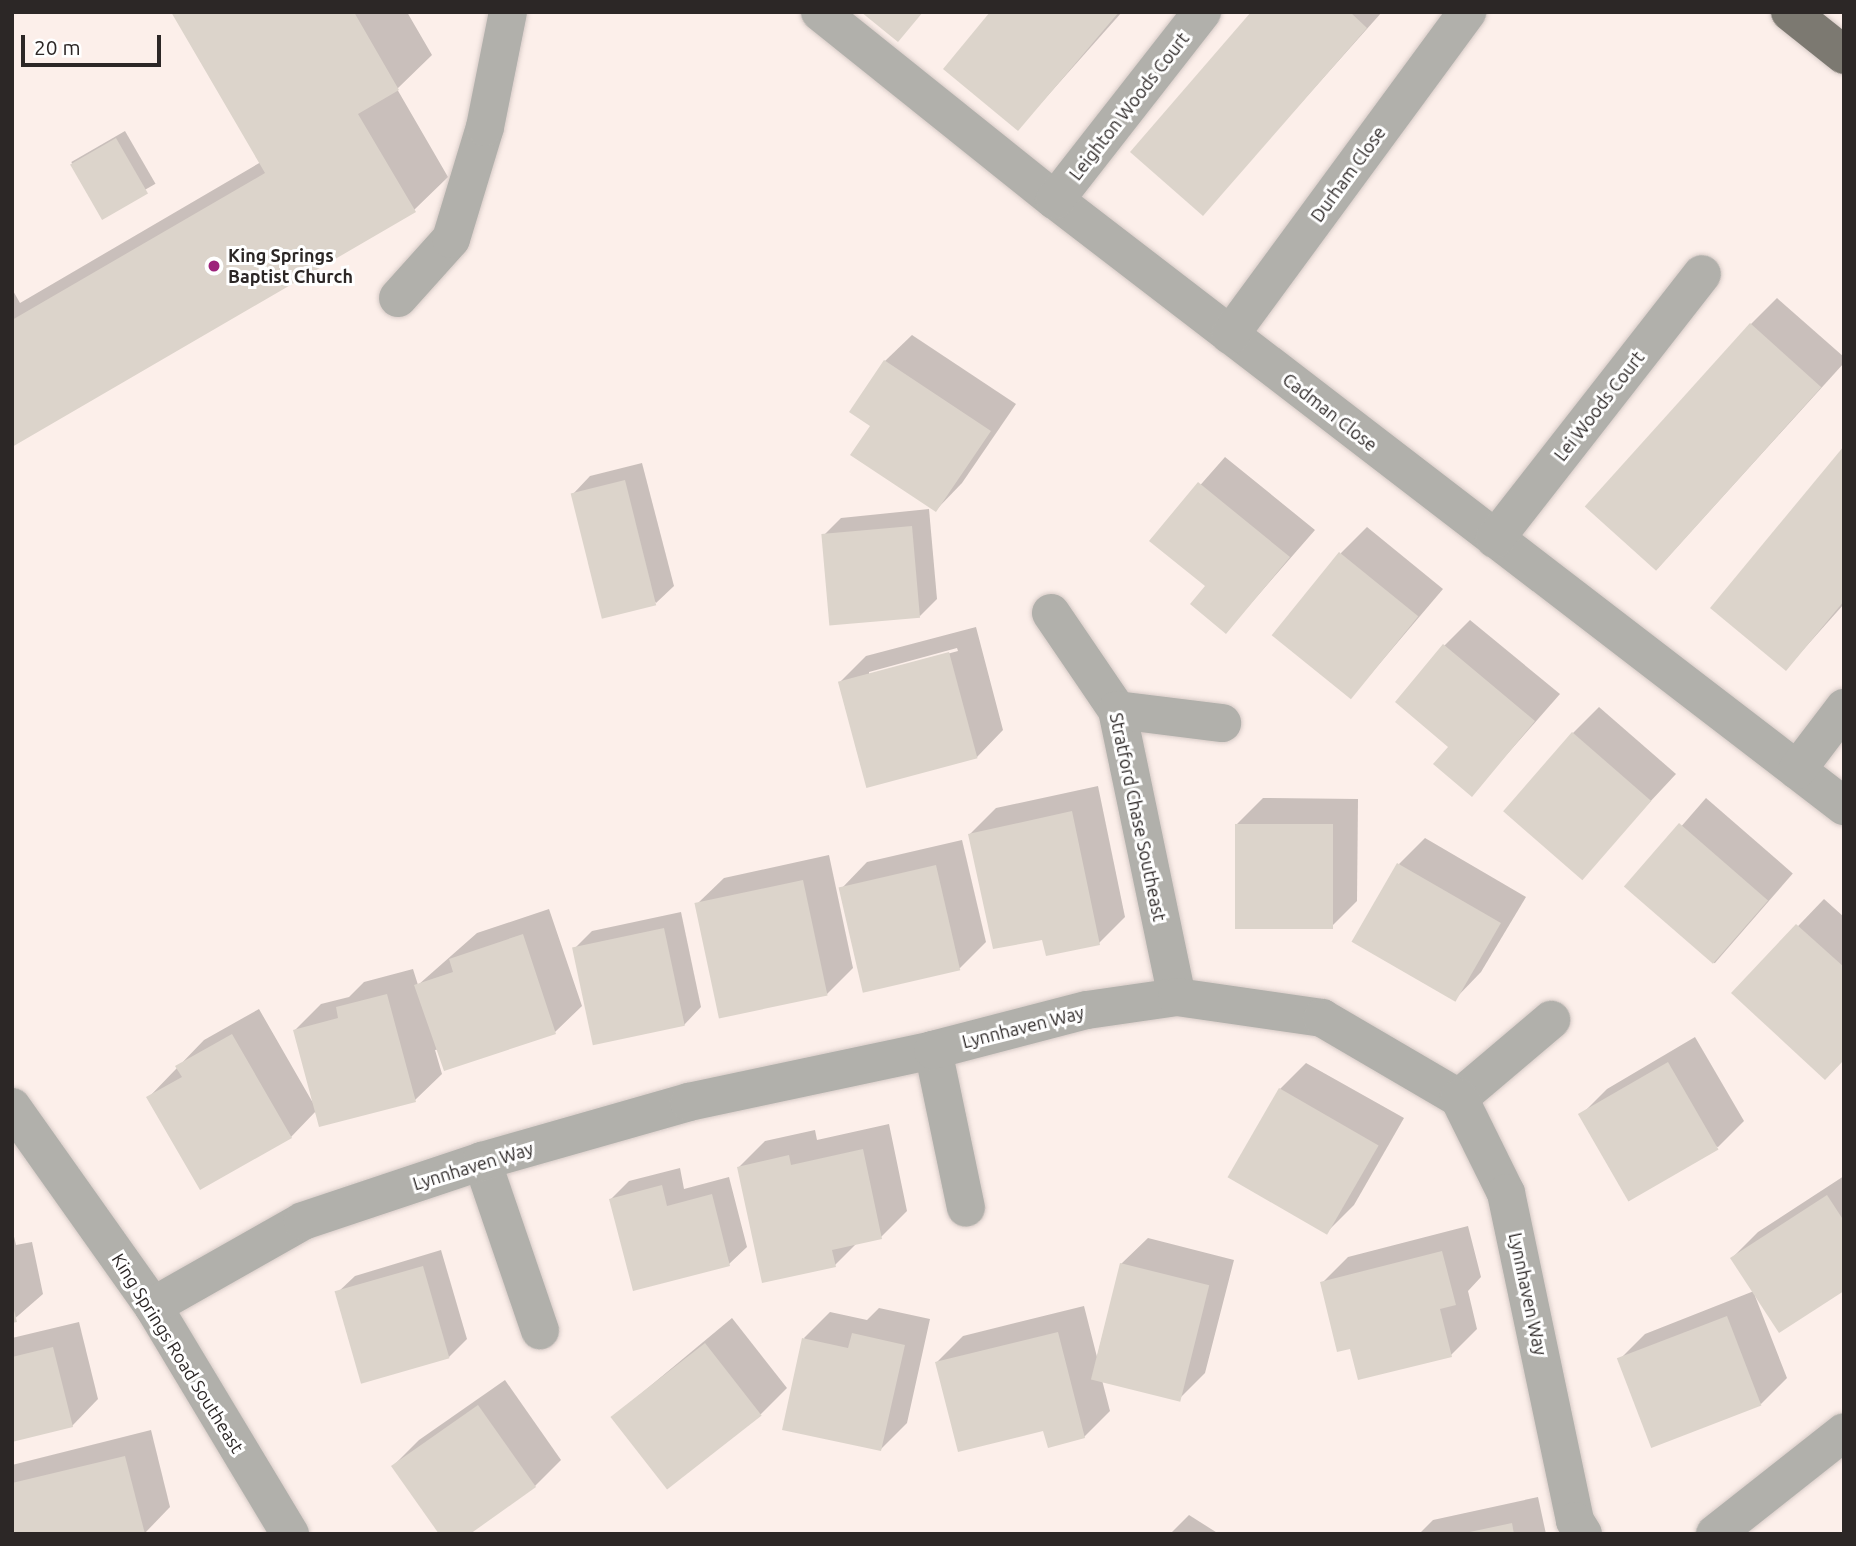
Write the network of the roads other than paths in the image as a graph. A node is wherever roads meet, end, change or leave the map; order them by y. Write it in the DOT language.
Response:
graph roads {
  1 [pos="508,12"];
  2 [pos="820,12"];
  3 [pos="1202,12"];
  4 [pos="1467,12"];
  5 [pos="1790,12"];
  6 [pos="1844,55"];
  7 [pos="1055,200"];
  8 [pos="1702,274"];
  9 [pos="398,298"];
  10 [pos="1230,335"];
  11 [pos="1495,539"];
  12 [pos="1051,613"];
  13 [pos="1844,708"];
  14 [pos="1117,710"];
  15 [pos="1222,723"];
  16 [pos="1797,770"];
  17 [pos="1844,806"];
  18 [pos="1177,997"];
  19 [pos="1551,1020"];
  20 [pos="933,1050"];
  21 [pos="1459,1098"];
  22 [pos="12,1108"];
  23 [pos="482,1161"];
  24 [pos="966,1208"];
  25 [pos="153,1306"];
  26 [pos="540,1330"];
  27 [pos="1844,1432"];
  28 [pos="290,1534"];
  29 [pos="1583,1534"];
  30 [pos="1715,1534"];
  1 -- 9 [label="street"];
  2 -- 7 [label="street, Cadman Close"];
  3 -- 7 [label="street, Leighton Woods Court"];
  4 -- 10 [label="street, Durham Close"];
  5 -- 6 [label="main road"];
  7 -- 10 [label="street, Cadman Close"];
  8 -- 11 [label="street, Lei Woods Court"];
  10 -- 11 [label="street, Cadman Close"];
  11 -- 16 [label="street, Cadman Close"];
  12 -- 14 [label="street, Stratford Chase Southeast"];
  13 -- 16 [label="street"];
  14 -- 15 [label="street"];
  14 -- 18 [label="street, Stratford Chase Southeast"];
  16 -- 17 [label="street, Cadman Close"];
  18 -- 20 [label="street, Lynnhaven Way"];
  18 -- 21 [label="street, Lynnhaven Way"];
  19 -- 21 [label="street"];
  20 -- 23 [label="street, Lynnhaven Way"];
  20 -- 24 [label="street"];
  21 -- 29 [label="street, Lynnhaven Way"];
  22 -- 25 [label="street, King Springs Road Southeast"];
  23 -- 25 [label="street, Lynnhaven Way"];
  23 -- 26 [label="street"];
  25 -- 28 [label="street, King Springs Road Southeast"];
  27 -- 30 [label="street"];
}
